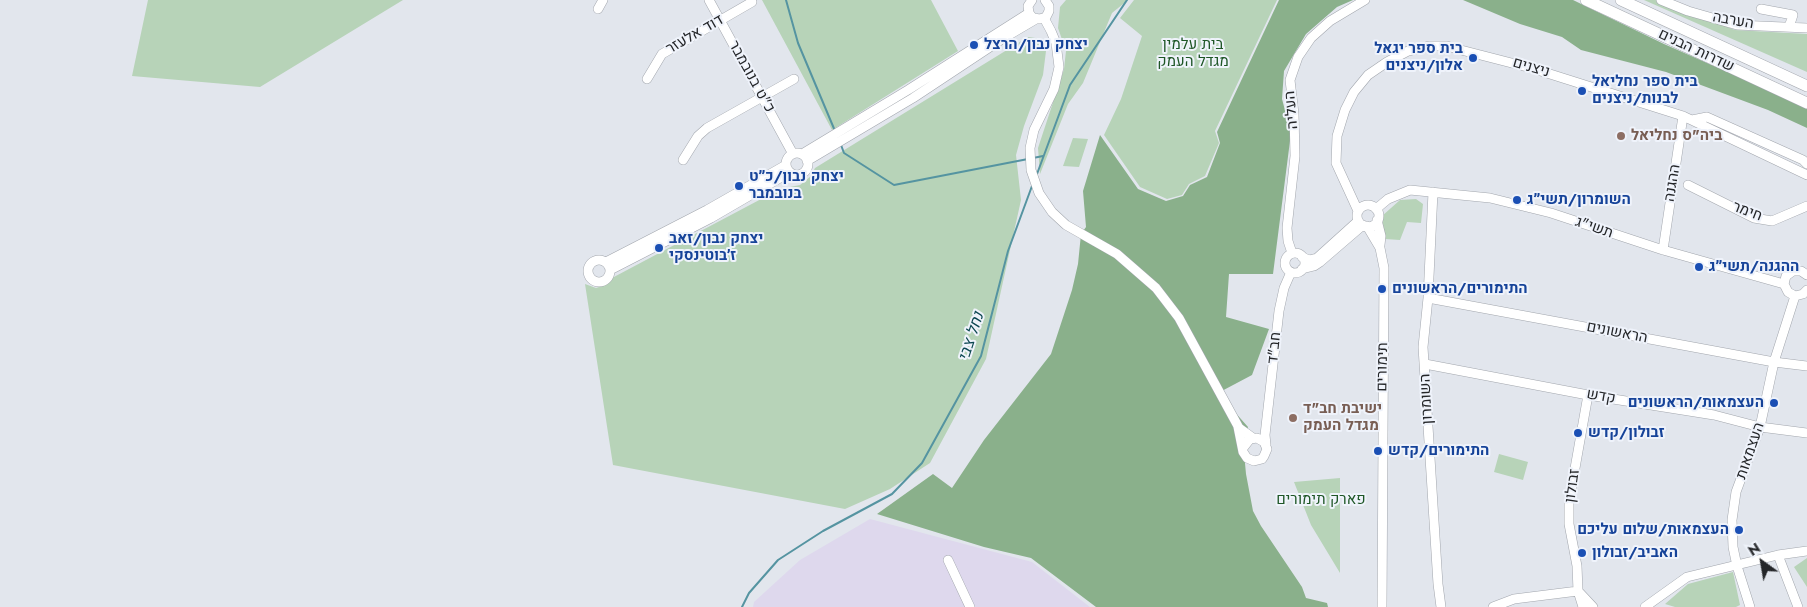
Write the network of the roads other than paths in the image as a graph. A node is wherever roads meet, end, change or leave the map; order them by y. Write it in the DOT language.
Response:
graph roads {
  1 [pos="603,0"];
  2 [pos="709,0"];
  3 [pos="1032,0"];
  4 [pos="1365,0"];
  5 [pos="1586,0"];
  6 [pos="1621,0"];
  7 [pos="1661,0"];
  8 [pos="752,2"];
  9 [pos="1050,2"];
  10 [pos="598,8"];
  11 [pos="1761,9"];
  12 [pos="1029,13"];
  13 [pos="1040,18"];
  14 [pos="720,20"];
  15 [pos="1789,27"];
  16 [pos="1807,28"];
  17 [pos="647,79"];
  18 [pos="794,79"];
  19 [pos="1807,86"];
  20 [pos="762,97"];
  21 [pos="1807,103"];
  22 [pos="1683,116"];
  23 [pos="1692,120"];
  24 [pos="801,156"];
  25 [pos="683,160"];
  26 [pos="1807,164"];
  27 [pos="788,168"];
  28 [pos="1807,175"];
  29 [pos="1688,185"];
  30 [pos="1348,188"];
  31 [pos="1433,192"];
  32 [pos="1366,205"];
  33 [pos="1807,206"];
  34 [pos="1376,209"];
  35 [pos="1377,220"];
  36 [pos="1362,221"];
  37 [pos="1380,248"];
  38 [pos="1663,250"];
  39 [pos="1292,253"];
  40 [pos="1302,256"];
  41 [pos="608,266"];
  42 [pos="1302,269"];
  43 [pos="1291,272"];
  44 [pos="1807,272"];
  45 [pos="1784,284"];
  46 [pos="1807,290"];
  47 [pos="1795,296"];
  48 [pos="1428,298"];
  49 [pos="1774,362"];
  50 [pos="1425,364"];
  51 [pos="1807,366"];
  52 [pos="1588,395"];
  53 [pos="1236,423"];
  54 [pos="1266,426"];
  55 [pos="1760,427"];
  56 [pos="1807,433"];
  57 [pos="1254,438"];
  58 [pos="1266,445"];
  59 [pos="1243,448"];
  60 [pos="1807,551"];
  61 [pos="1778,555"];
  62 [pos="948,560"];
  63 [pos="1737,566"];
  64 [pos="1578,591"];
  65 [pos="970,607"];
  66 [pos="1382,607"];
  67 [pos="1441,607"];
  68 [pos="1493,607"];
  69 [pos="1583,607"];
  70 [pos="1593,607"];
  71 [pos="1645,607"];
  72 [pos="1750,607"];
  73 [pos="1798,607"];
  1 -- 10 [label="street"];
  2 -- 14 [label="street, כ\"ט בנובמבר"];
  3 -- 12 [label="street"];
  4 -- 39 [label="street, העליה"];
  5 -- 21 [label="main road, שדרות הבנים"];
  6 -- 19 [label="main road, שדרות הבנים"];
  7 -- 15 [label="street, הערבה"];
  8 -- 14 [label="street, דוד אלעזר"];
  9 -- 13 [label="street"];
  11 -- 15 [label="street"];
  12 -- 13 [label="street"];
  12 -- 24 [label="street"];
  13 -- 24 [label="street"];
  13 -- 53 [label="street"];
  14 -- 17 [label="street, דוד אלעזר"];
  14 -- 20 [label="street, כ\"ט בנובמבר"];
  15 -- 16 [label="street, הערבה"];
  18 -- 20 [label="street"];
  20 -- 24 [label="street, כ\"ט בנובמבר"];
  20 -- 25 [label="street"];
  22 -- 23 [label="street, ניצנים"];
  22 -- 30 [label="street, ניצנים"];
  22 -- 38 [label="street, ההגנה"];
  23 -- 26 [label="street"];
  23 -- 28 [label="street, ניצנים"];
  24 -- 27 [label="street"];
  24 -- 27 [label="street"];
  27 -- 41 [label="street"];
  29 -- 33 [label="street, חימר"];
  30 -- 32 [label="street, ניצנים"];
  30 -- 36 [label="street, ניצנים"];
  31 -- 34 [label="street, תשי\"ג"];
  31 -- 38 [label="street, תשי\"ג"];
  31 -- 48 [label="street, השומרון"];
  32 -- 34 [label="street"];
  32 -- 36 [label="street"];
  34 -- 35 [label="street"];
  35 -- 36 [label="street"];
  35 -- 37 [label="street, תימורים"];
  36 -- 37 [label="street, תימורים"];
  36 -- 40 [label="street"];
  36 -- 42 [label="street"];
  37 -- 66 [label="street, תימורים"];
  38 -- 45 [label="street, תשי\"ג"];
  39 -- 40 [label="street"];
  39 -- 43 [label="street"];
  40 -- 42 [label="street"];
  42 -- 43 [label="street"];
  43 -- 54 [label="street, חב\"ד"];
  44 -- 45 [label="street"];
  45 -- 47 [label="street"];
  46 -- 47 [label="street"];
  47 -- 49 [label="street, העצמאות"];
  48 -- 49 [label="street, הראשונים"];
  48 -- 50 [label="street, השומרון"];
  49 -- 51 [label="street, הראשונים"];
  49 -- 55 [label="street, העצמאות"];
  50 -- 52 [label="street, קדש"];
  50 -- 67 [label="street, השומרון"];
  52 -- 55 [label="street, קדש"];
  52 -- 64 [label="street, זבולון"];
  53 -- 57 [label="street"];
  53 -- 59 [label="street"];
  54 -- 57 [label="street"];
  54 -- 58 [label="street, חב\"ד"];
  55 -- 56 [label="street, קדש"];
  55 -- 63 [label="street, העצמאות"];
  57 -- 58 [label="street"];
  57 -- 59 [label="street"];
  58 -- 59 [label="street"];
  60 -- 61 [label="street"];
  61 -- 63 [label="street"];
  61 -- 73 [label="street"];
  62 -- 65 [label="street"];
  63 -- 71 [label="street"];
  63 -- 72 [label="street, העצמאות"];
  64 -- 68 [label="street"];
  64 -- 69 [label="street, זבולון"];
  64 -- 70 [label="street"];
}
